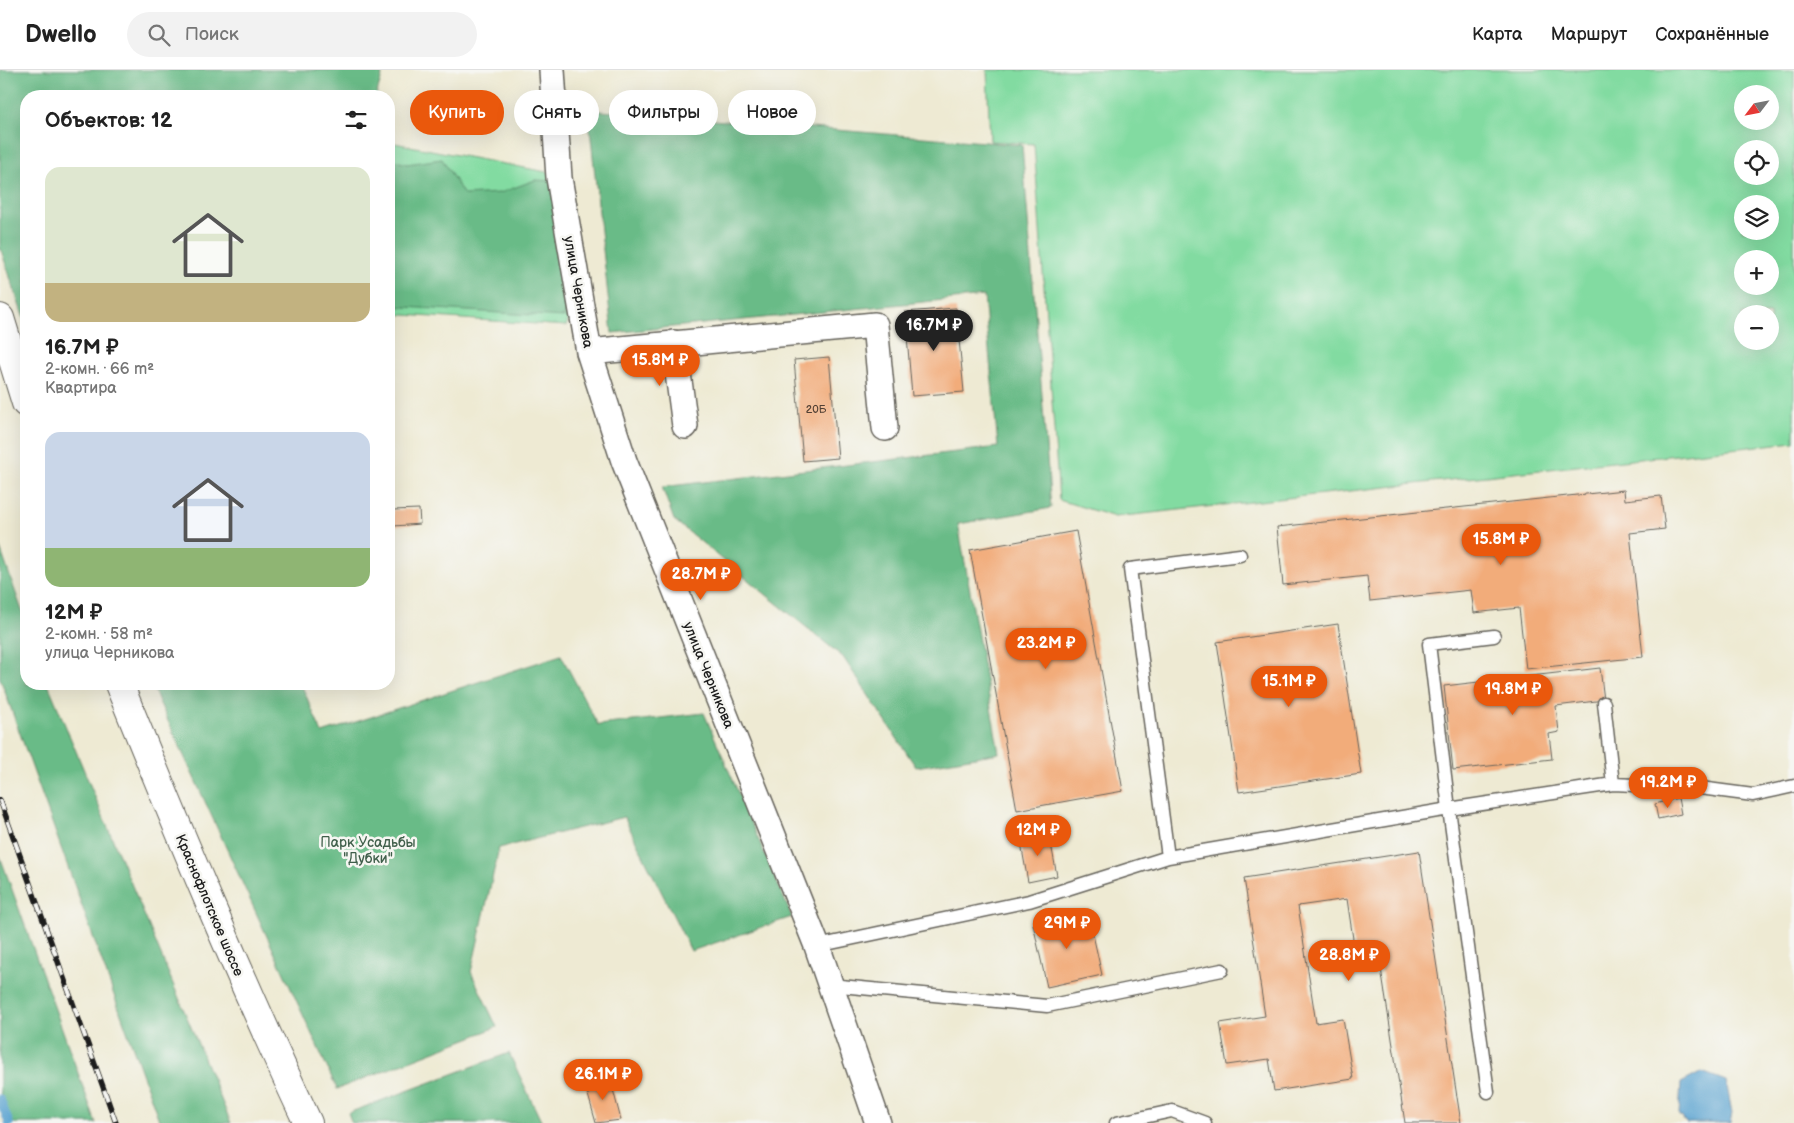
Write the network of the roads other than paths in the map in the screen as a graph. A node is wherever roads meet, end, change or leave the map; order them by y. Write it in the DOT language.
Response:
graph roads {
  1 [pos="552,70"];
  2 [pos="0,318"];
  3 [pos="674,343"];
  4 [pos="589,352"];
  5 [pos="20,383"];
  6 [pos="684,426"];
  7 [pos="885,428"];
  8 [pos="1240,555"];
  9 [pos="1494,636"];
  10 [pos="121,690"];
  11 [pos="1604,703"];
  12 [pos="1613,784"];
  13 [pos="1794,786"];
  14 [pos="1449,809"];
  15 [pos="1168,856"];
  16 [pos="817,946"];
  17 [pos="1222,970"];
  18 [pos="830,985"];
  19 [pos="1488,1092"];
  20 [pos="308,1123"];
  21 [pos="878,1123"];
  22 [pos="1116,1123"];
  23 [pos="1205,1123"];
  1 -- 4 [label="street, улица Черникова"];
  2 -- 5 [label="main road"];
  3 -- 4 [label="street"];
  3 -- 6 [label="street"];
  3 -- 7 [label="street"];
  4 -- 16 [label="street, улица Черникова"];
  8 -- 15 [label="lane"];
  9 -- 14 [label="lane"];
  10 -- 20 [label="main road, Краснофлотское шоссе"];
  11 -- 12 [label="lane"];
  12 -- 13 [label="lane"];
  12 -- 14 [label="lane"];
  14 -- 15 [label="lane"];
  14 -- 19 [label="lane"];
  15 -- 16 [label="lane"];
  16 -- 18 [label="street, улица Черникова"];
  17 -- 18 [label="lane"];
  18 -- 21 [label="street, улица Черникова"];
  22 -- 23 [label="lane"];
}
